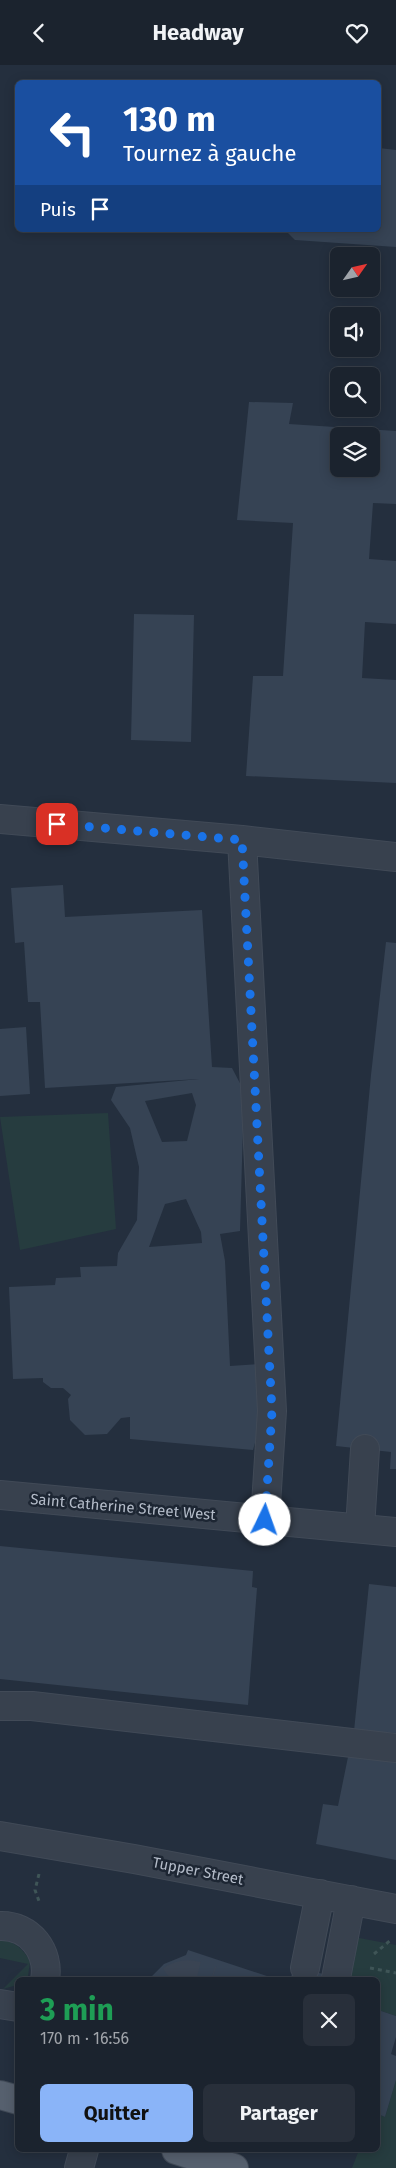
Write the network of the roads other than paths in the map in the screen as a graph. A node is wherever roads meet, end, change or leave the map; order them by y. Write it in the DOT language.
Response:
graph roads {
  1 [pos="0,819"];
  2 [pos="242,840"];
  3 [pos="396,857"];
  4 [pos="365,1449"];
  5 [pos="0,1495"];
  6 [pos="265,1520"];
  7 [pos="360,1528"];
  8 [pos="396,1531"];
  9 [pos="0,1706"];
  10 [pos="396,1748"];
  11 [pos="0,1836"];
  12 [pos="320,1894"];
  13 [pos="351,1900"];
  14 [pos="396,1909"];
  15 [pos="0,1926"];
  16 [pos="305,1968"];
  17 [pos="45,1977"];
  18 [pos="336,1977"];
  19 [pos="0,2004"];
  20 [pos="15,2006"];
  21 [pos="0,2095"];
  22 [pos="15,2099"];
  23 [pos="83,2152"];
  24 [pos="182,2152"];
  25 [pos="79,2168"];
  26 [pos="234,2168"];
  1 -- 2 [label="street"];
  2 -- 3 [label="street"];
  2 -- 6 [label="street"];
  4 -- 7 [label="street"];
  5 -- 6 [label="street, Saint Catherine Street West"];
  6 -- 7 [label="street, Saint Catherine Street West"];
  7 -- 8 [label="street, Saint Catherine Street West"];
  9 -- 10 [label="street"];
  11 -- 12 [label="street, Tupper Street"];
  12 -- 13 [label="street, Tupper Street"];
  12 -- 16 [label="street"];
  13 -- 14 [label="street, Tupper Street"];
  13 -- 18 [label="street"];
  15 -- 17 [label="street"];
  19 -- 20 [label="street"];
  21 -- 22 [label="main road"];
  23 -- 25 [label="street"];
  24 -- 26 [label="main road"];
}
